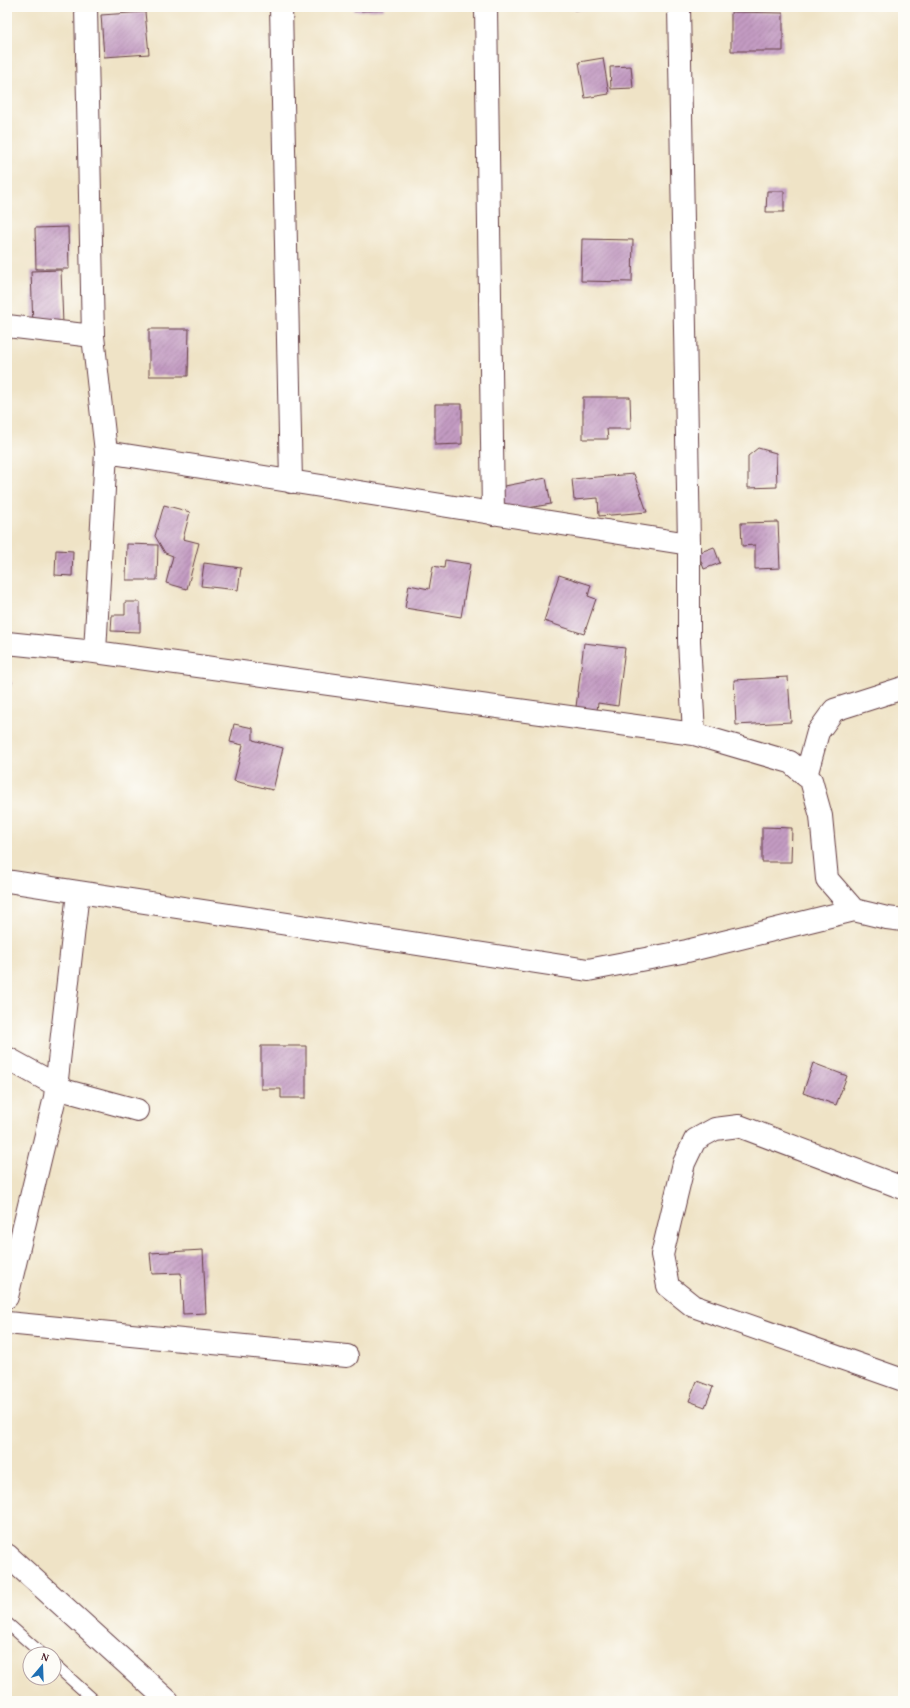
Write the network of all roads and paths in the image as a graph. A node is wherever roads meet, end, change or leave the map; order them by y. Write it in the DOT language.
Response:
graph roads {
  1 [pos="86,7"];
  2 [pos="281,7"];
  3 [pos="486,7"];
  4 [pos="679,7"];
  5 [pos="7,326"];
  6 [pos="92,336"];
  7 [pos="106,452"];
  8 [pos="292,482"];
  9 [pos="493,514"];
  10 [pos="689,544"];
  11 [pos="7,643"];
  12 [pos="95,652"];
  13 [pos="903,688"];
  14 [pos="694,734"];
  15 [pos="806,776"];
  16 [pos="7,881"];
  17 [pos="78,892"];
  18 [pos="854,910"];
  19 [pos="903,920"];
  20 [pos="9,1061"];
  21 [pos="57,1085"];
  22 [pos="137,1110"];
  23 [pos="903,1188"];
  24 [pos="7,1297"];
  25 [pos="7,1323"];
  26 [pos="347,1356"];
  27 [pos="903,1380"];
  28 [pos="7,1555"];
  29 [pos="7,1623"];
  30 [pos="33,1646"];
  31 [pos="62,1671"];
  32 [pos="95,1701"];
  33 [pos="168,1701"];
  1 -- 6 [label="street"];
  2 -- 8 [label="street"];
  3 -- 9 [label="street"];
  4 -- 10 [label="street"];
  5 -- 6 [label="street"];
  6 -- 7 [label="street"];
  7 -- 8 [label="street"];
  7 -- 12 [label="street"];
  8 -- 9 [label="street"];
  9 -- 10 [label="street"];
  10 -- 14 [label="street"];
  11 -- 12 [label="street"];
  12 -- 14 [label="street"];
  13 -- 15 [label="street"];
  14 -- 15 [label="street"];
  15 -- 18 [label="street"];
  16 -- 17 [label="street"];
  17 -- 18 [label="street"];
  17 -- 21 [label="street"];
  18 -- 19 [label="street"];
  20 -- 21 [label="street"];
  21 -- 22 [label="street"];
  21 -- 24 [label="street"];
  23 -- 27 [label="street"];
  25 -- 26 [label="street"];
  28 -- 33 [label="street"];
  29 -- 30 [label="lane"];
  31 -- 32 [label="lane"];
}
